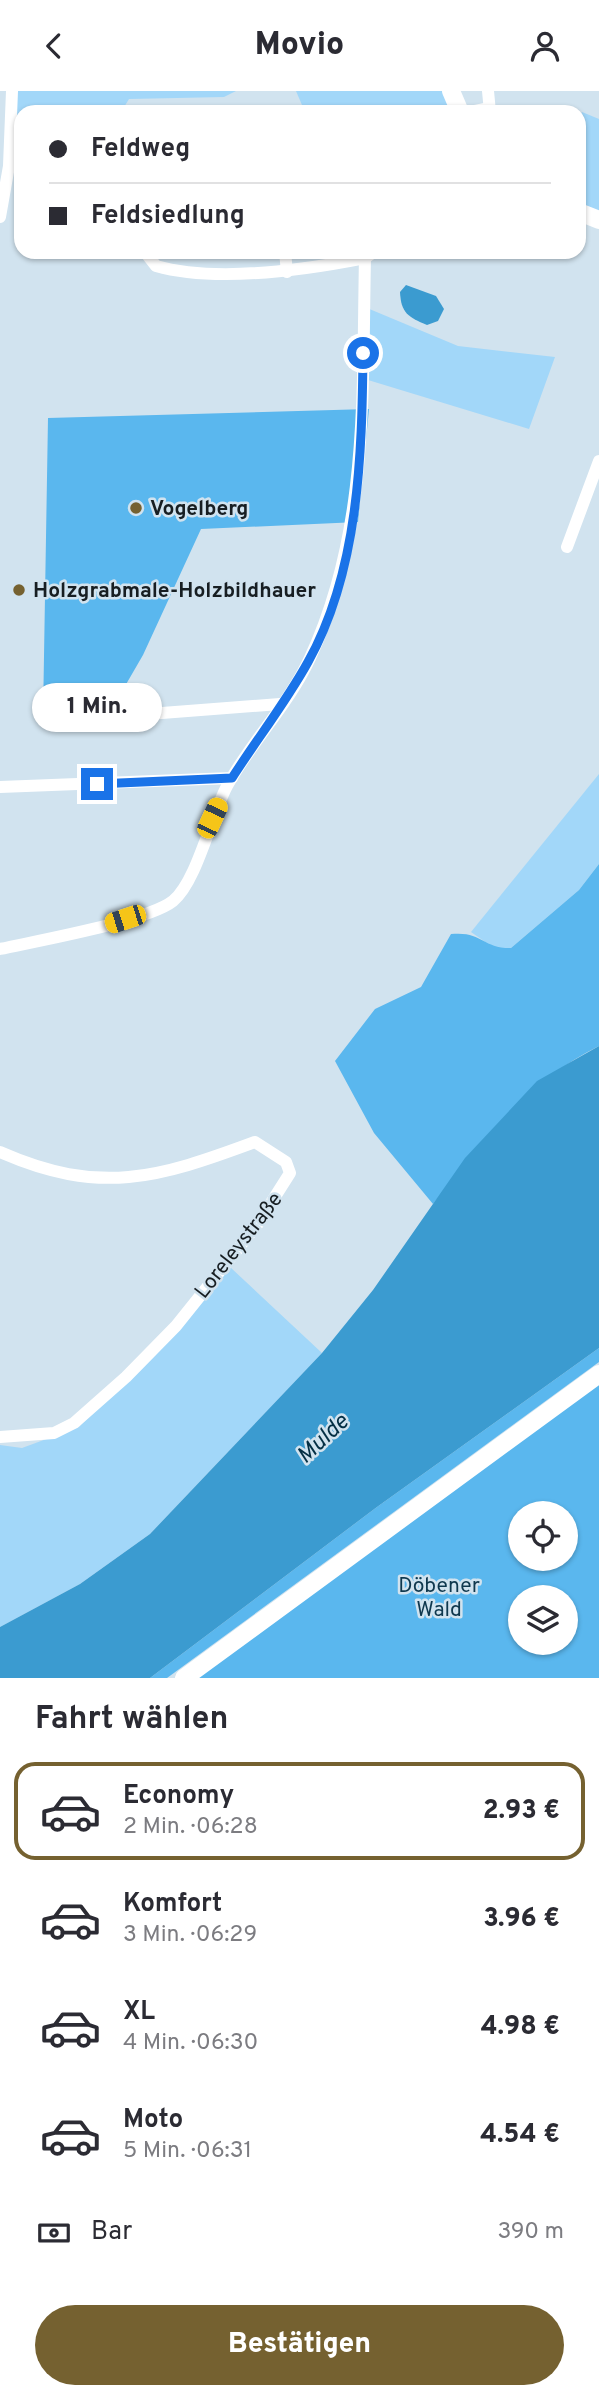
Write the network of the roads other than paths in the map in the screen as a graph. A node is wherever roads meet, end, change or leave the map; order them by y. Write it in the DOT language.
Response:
graph roads {
  1 [pos="12,91"];
  2 [pos="0,217"];
  3 [pos="150,259"];
  4 [pos="286,259"];
  5 [pos="350,259"];
  6 [pos="369,259"];
  7 [pos="287,272"];
  8 [pos="599,461"];
  9 [pos="567,547"];
  10 [pos="280,704"];
  11 [pos="45,722"];
  12 [pos="232,778"];
  13 [pos="0,787"];
  14 [pos="0,949"];
  15 [pos="0,1152"];
  16 [pos="599,1374"];
  17 [pos="0,1437"];
  18 [pos="184,1678"];
  1 -- 2 [label="street"];
  3 -- 7 [label="street"];
  4 -- 7 [label="street"];
  5 -- 7 [label="street"];
  6 -- 10 [label="street"];
  8 -- 9 [label="street"];
  10 -- 11 [label="street"];
  10 -- 12 [label="street"];
  12 -- 13 [label="street"];
  12 -- 14 [label="street"];
  15 -- 17 [label="street, Loreleystraße"];
  16 -- 18 [label="main road"];
}
